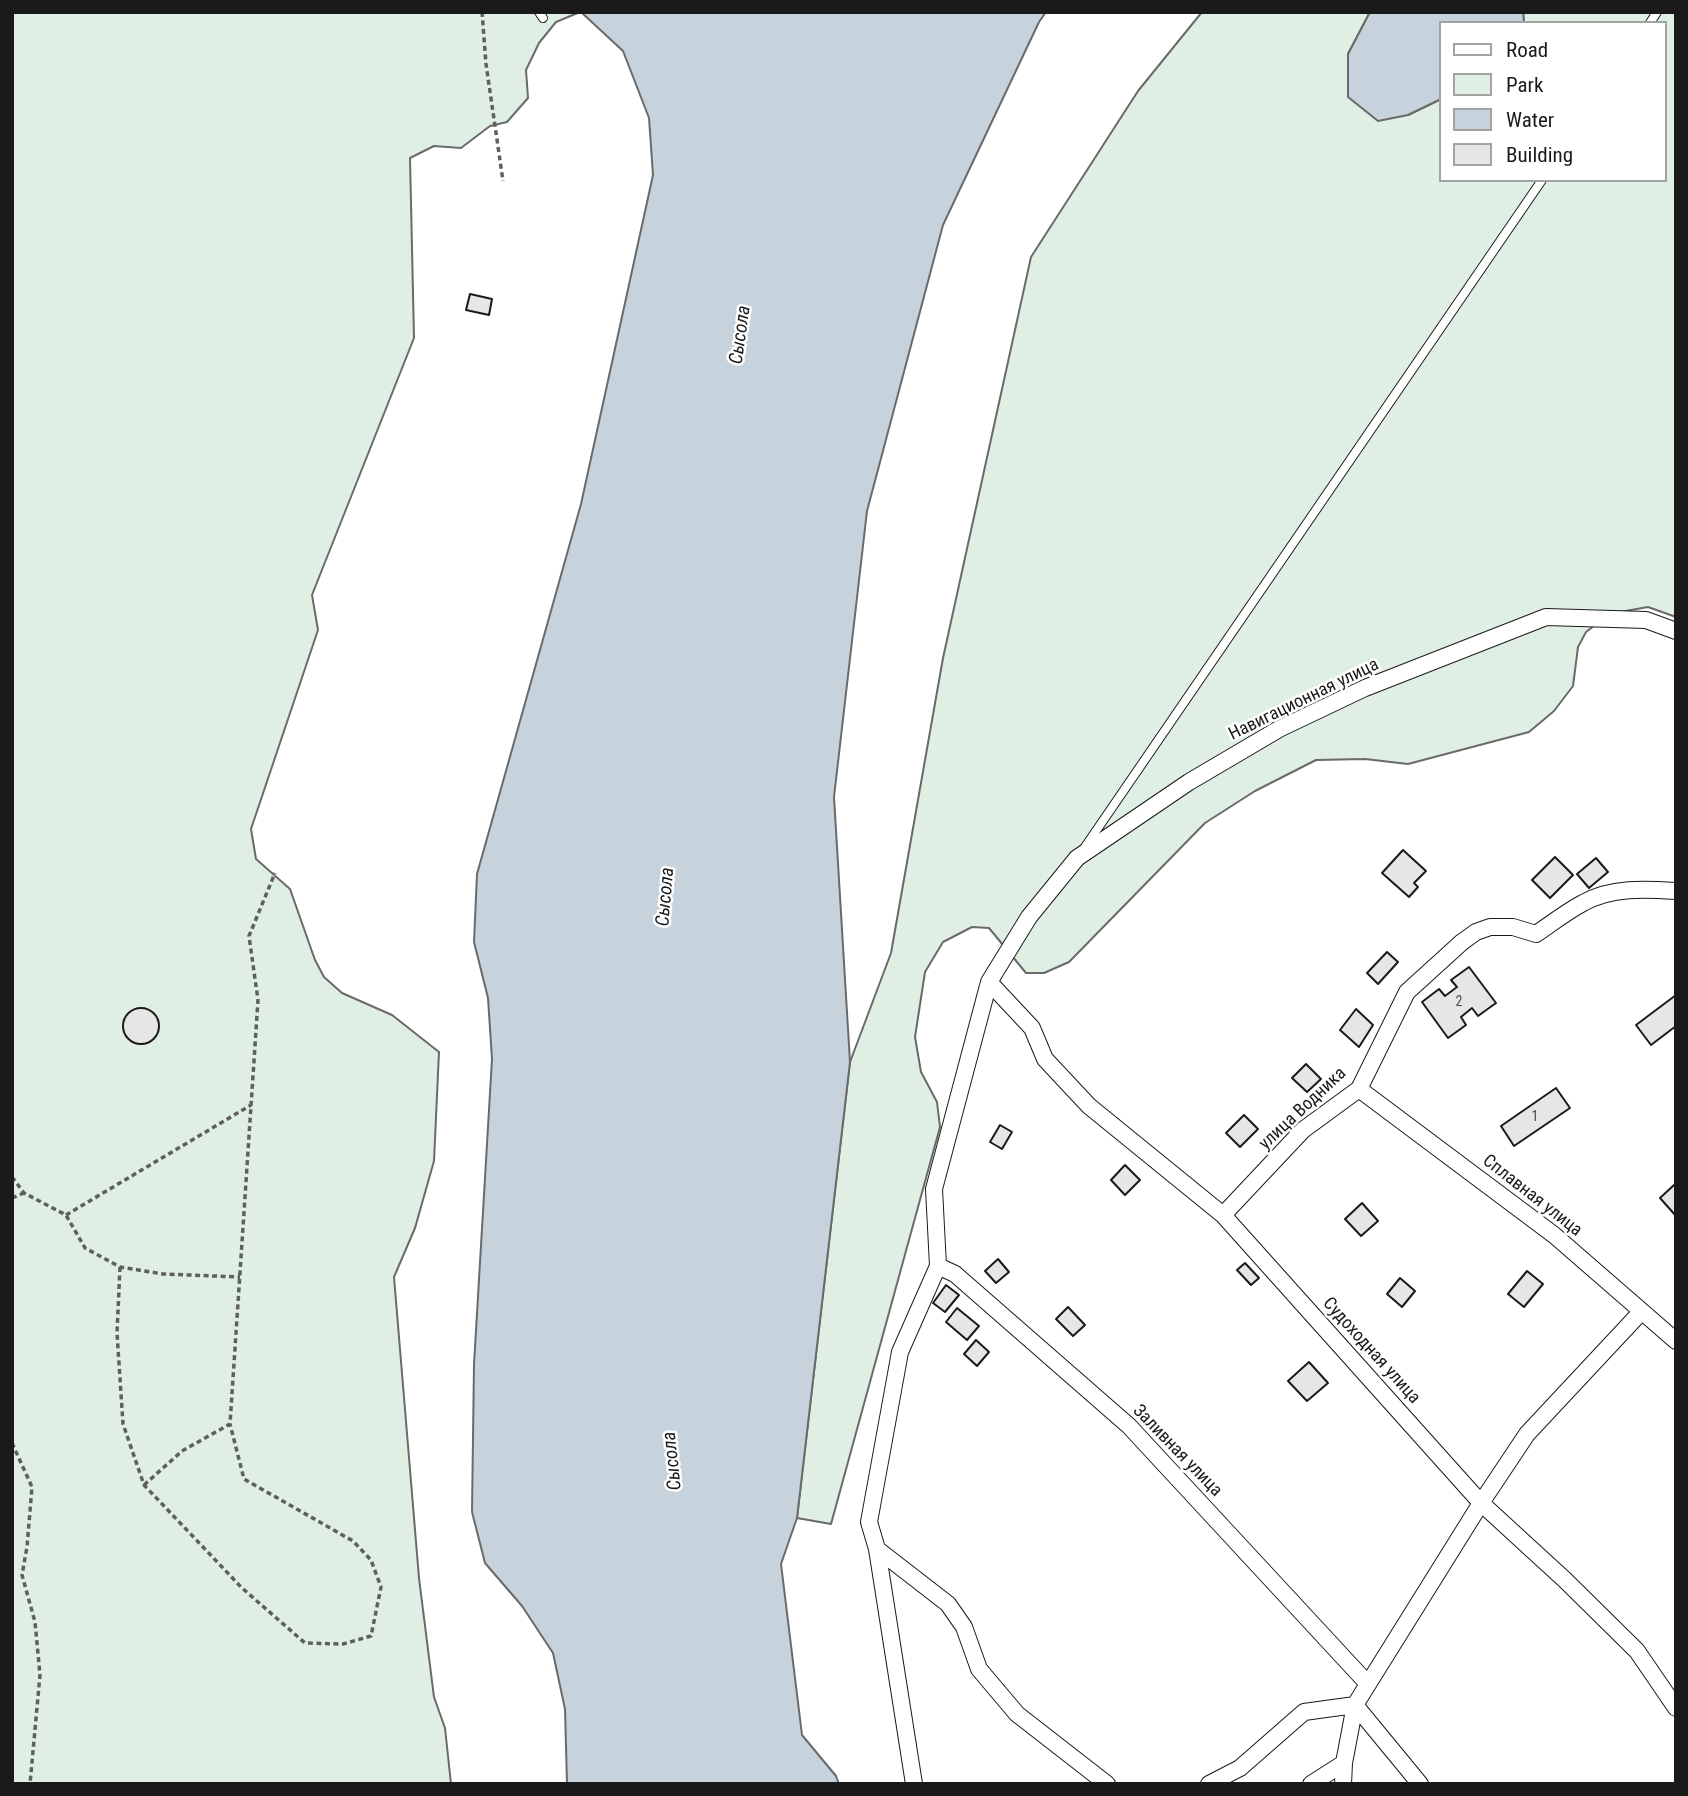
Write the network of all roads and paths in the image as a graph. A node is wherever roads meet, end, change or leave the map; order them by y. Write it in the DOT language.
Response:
graph roads {
  1 [pos="482,12"];
  2 [pos="502,181"];
  3 [pos="1541,182"];
  4 [pos="1676,631"];
  5 [pos="1077,858"];
  6 [pos="275,873"];
  7 [pos="1676,891"];
  8 [pos="989,982"];
  9 [pos="1359,1089"];
  10 [pos="251,1105"];
  11 [pos="12,1177"];
  12 [pos="24,1193"];
  13 [pos="12,1198"];
  14 [pos="66,1215"];
  15 [pos="1223,1215"];
  16 [pos="938,1266"];
  17 [pos="120,1267"];
  18 [pos="240,1276"];
  19 [pos="1641,1312"];
  20 [pos="1676,1341"];
  21 [pos="230,1424"];
  22 [pos="12,1443"];
  23 [pos="144,1485"];
  24 [pos="1481,1503"];
  25 [pos="877,1549"];
  26 [pos="1368,1684"];
  27 [pos="1355,1705"];
  28 [pos="1676,1707"];
  29 [pos="1344,1763"];
  30 [pos="30,1784"];
  31 [pos="914,1784"];
  32 [pos="1107,1784"];
  33 [pos="1209,1784"];
  34 [pos="1311,1784"];
  35 [pos="1343,1784"];
  36 [pos="1420,1784"];
  1 -- 2 [label="path"];
  3 -- 5 [label="lane"];
  4 -- 5 [label="street, Навигационная улица"];
  5 -- 8 [label="street, Навигационная улица"];
  6 -- 10 [label="path"];
  7 -- 9 [label="street, улица Водника"];
  8 -- 15 [label="street, Судоходная улица"];
  8 -- 16 [label="street, Навигационная улица"];
  9 -- 15 [label="street, улица Водника"];
  9 -- 19 [label="street, Сплавная улица"];
  10 -- 14 [label="path"];
  10 -- 18 [label="path"];
  11 -- 12 [label="path"];
  12 -- 13 [label="path"];
  12 -- 14 [label="path"];
  14 -- 17 [label="path"];
  15 -- 24 [label="street, Судоходная улица"];
  16 -- 25 [label="street"];
  16 -- 26 [label="street, Заливная улица"];
  17 -- 18 [label="path"];
  17 -- 23 [label="path"];
  18 -- 21 [label="path"];
  19 -- 20 [label="street, Сплавная улица"];
  19 -- 24 [label="street"];
  21 -- 23 [label="path"];
  21 -- 23 [label="path"];
  22 -- 30 [label="path"];
  24 -- 26 [label="street"];
  24 -- 28 [label="street, Судоходная улица"];
  25 -- 31 [label="street"];
  25 -- 32 [label="street"];
  26 -- 27 [label="street"];
  27 -- 29 [label="street"];
  27 -- 33 [label="street"];
  27 -- 36 [label="street"];
  29 -- 34 [label="street"];
  29 -- 35 [label="street"];
}
